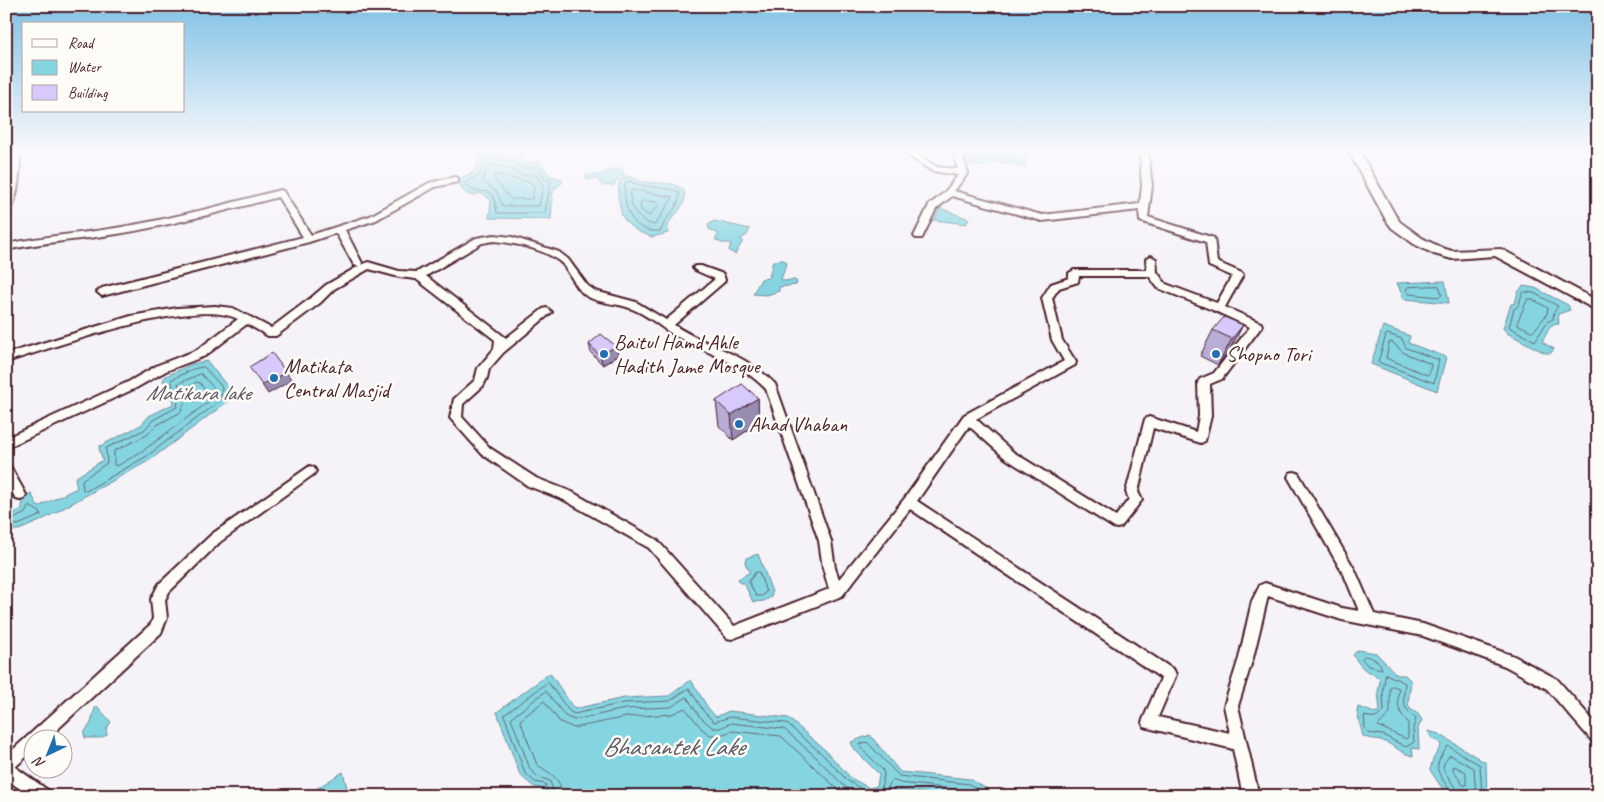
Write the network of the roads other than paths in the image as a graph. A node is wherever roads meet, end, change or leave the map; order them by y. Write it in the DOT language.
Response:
graph roads {
  1 [pos="13,189"];
  2 [pos="424,189"];
  3 [pos="950,189"];
  4 [pos="1147,189"];
  5 [pos="1375,189"];
  6 [pos="950,193"];
  7 [pos="1145,206"];
  8 [pos="6,209"];
  9 [pos="339,229"];
  10 [pos="919,236"];
  11 [pos="309,239"];
  12 [pos="6,247"];
  13 [pos="1151,260"];
  14 [pos="357,263"];
  15 [pos="698,268"];
  16 [pos="1152,273"];
  17 [pos="419,276"];
  18 [pos="102,292"];
  19 [pos="1598,307"];
  20 [pos="1219,308"];
  21 [pos="547,312"];
  22 [pos="246,319"];
  23 [pos="667,326"];
  24 [pos="1258,326"];
  25 [pos="499,350"];
  26 [pos="6,358"];
  27 [pos="968,418"];
  28 [pos="6,443"];
  29 [pos="6,469"];
  30 [pos="310,471"];
  31 [pos="1294,477"];
  32 [pos="20,495"];
  33 [pos="909,502"];
  34 [pos="837,592"];
  35 [pos="1358,618"];
  36 [pos="46,730"];
  37 [pos="1598,737"];
  38 [pos="1240,743"];
  39 [pos="22,752"];
  40 [pos="6,766"];
  41 [pos="6,770"];
  42 [pos="44,796"];
  43 [pos="1251,796"];
  1 -- 8 [label="street"];
  2 -- 9 [label="street"];
  3 -- 6 [label="street"];
  4 -- 7 [label="street"];
  5 -- 19 [label="street"];
  6 -- 7 [label="street"];
  6 -- 10 [label="street"];
  7 -- 20 [label="street"];
  9 -- 11 [label="street"];
  9 -- 14 [label="street"];
  11 -- 12 [label="street"];
  11 -- 18 [label="street"];
  13 -- 16 [label="street"];
  15 -- 23 [label="street"];
  16 -- 20 [label="street"];
  16 -- 27 [label="street"];
  17 -- 22 [label="street"];
  17 -- 23 [label="street"];
  17 -- 25 [label="street"];
  20 -- 24 [label="street"];
  21 -- 25 [label="street"];
  22 -- 26 [label="street"];
  22 -- 28 [label="street"];
  23 -- 34 [label="street"];
  24 -- 27 [label="street"];
  25 -- 34 [label="street"];
  27 -- 33 [label="street"];
  29 -- 32 [label="street"];
  30 -- 36 [label="street"];
  31 -- 35 [label="street"];
  33 -- 34 [label="street"];
  33 -- 38 [label="street"];
  35 -- 37 [label="street"];
  35 -- 38 [label="street"];
  38 -- 43 [label="street"];
  39 -- 40 [label="street"];
  41 -- 42 [label="street"];
}
